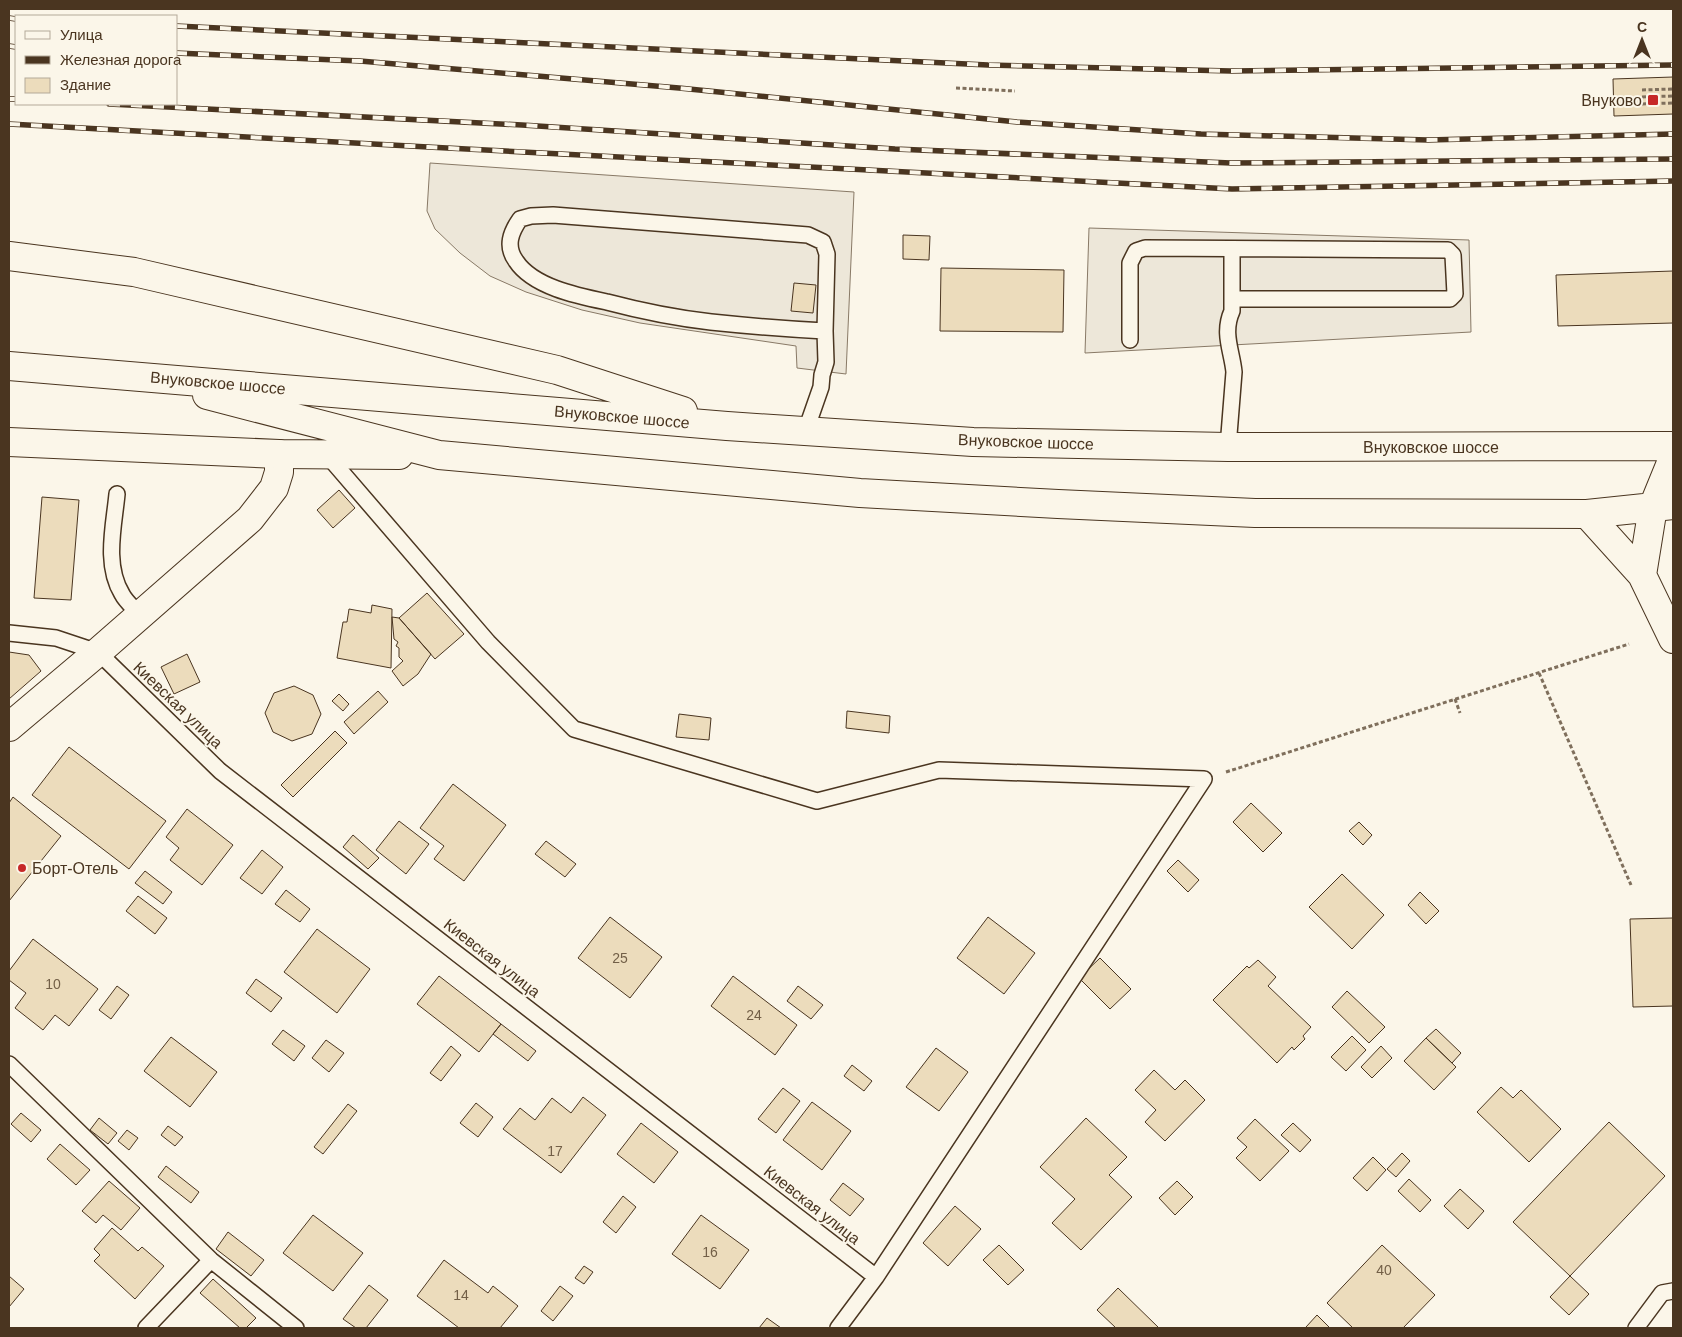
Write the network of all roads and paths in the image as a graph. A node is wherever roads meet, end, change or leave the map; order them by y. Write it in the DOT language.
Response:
graph roads {
  1 [pos="956,88"];
  2 [pos="1673,89"];
  3 [pos="1642,90"];
  4 [pos="1015,91"];
  5 [pos="1673,96"];
  6 [pos="1642,97"];
  7 [pos="1673,103"];
  8 [pos="1642,104"];
  9 [pos="1232,249"];
  10 [pos="9,256"];
  11 [pos="1232,305"];
  12 [pos="825,334"];
  13 [pos="1130,340"];
  14 [pos="9,366"];
  15 [pos="135,376"];
  16 [pos="727,426"];
  17 [pos="806,430"];
  18 [pos="9,442"];
  19 [pos="1673,446"];
  20 [pos="1228,447"];
  21 [pos="279,454"];
  22 [pos="327,455"];
  23 [pos="439,455"];
  24 [pos="1673,458"];
  25 [pos="118,494"];
  26 [pos="1663,506"];
  27 [pos="1587,514"];
  28 [pos="1642,575"];
  29 [pos="140,615"];
  30 [pos="9,633"];
  31 [pos="1673,639"];
  32 [pos="1629,644"];
  33 [pos="98,652"];
  34 [pos="1539,672"];
  35 [pos="1455,699"];
  36 [pos="1460,713"];
  37 [pos="9,727"];
  38 [pos="1204,779"];
  39 [pos="1631,885"];
  40 [pos="9,1064"];
  41 [pos="211,1260"];
  42 [pos="876,1277"];
  43 [pos="1673,1291"];
  44 [pos="146,1328"];
  45 [pos="296,1328"];
  46 [pos="838,1328"];
  47 [pos="1636,1328"];
  1 -- 4 [label="path"];
  2 -- 3 [label="path"];
  5 -- 6 [label="path"];
  7 -- 8 [label="path"];
  9 -- 11 [label="lane"];
  9 -- 11 [label="lane"];
  9 -- 13 [label="lane"];
  10 -- 16 [label="main road"];
  11 -- 20 [label="lane"];
  12 -- 12 [label="lane"];
  12 -- 17 [label="lane"];
  14 -- 15 [label="main road"];
  15 -- 16 [label="main road, Внуковское шоссе"];
  15 -- 23 [label="main road, Внуковское шоссе"];
  16 -- 17 [label="main road, Внуковское шоссе"];
  17 -- 20 [label="main road, Внуковское шоссе"];
  18 -- 21 [label="main road"];
  19 -- 20 [label="main road, Внуковское шоссе"];
  21 -- 22 [label="main road"];
  21 -- 29 [label="main road"];
  22 -- 23 [label="main road"];
  22 -- 38 [label="lane"];
  23 -- 27 [label="main road, Внуковское шоссе"];
  24 -- 26 [label="main road"];
  25 -- 29 [label="lane"];
  26 -- 27 [label="main road, Внуковское шоссе"];
  26 -- 28 [label="main road"];
  27 -- 28 [label="main road"];
  28 -- 31 [label="main road"];
  29 -- 33 [label="main road"];
  30 -- 33 [label="lane"];
  32 -- 34 [label="path"];
  33 -- 37 [label="main road"];
  33 -- 42 [label="lane, Киевская улица"];
  34 -- 35 [label="path"];
  34 -- 39 [label="path"];
  35 -- 36 [label="path"];
  35 -- 38 [label="path"];
  38 -- 42 [label="lane"];
  40 -- 41 [label="lane"];
  41 -- 44 [label="lane"];
  41 -- 45 [label="lane"];
  42 -- 46 [label="lane"];
  43 -- 47 [label="lane"];
}
